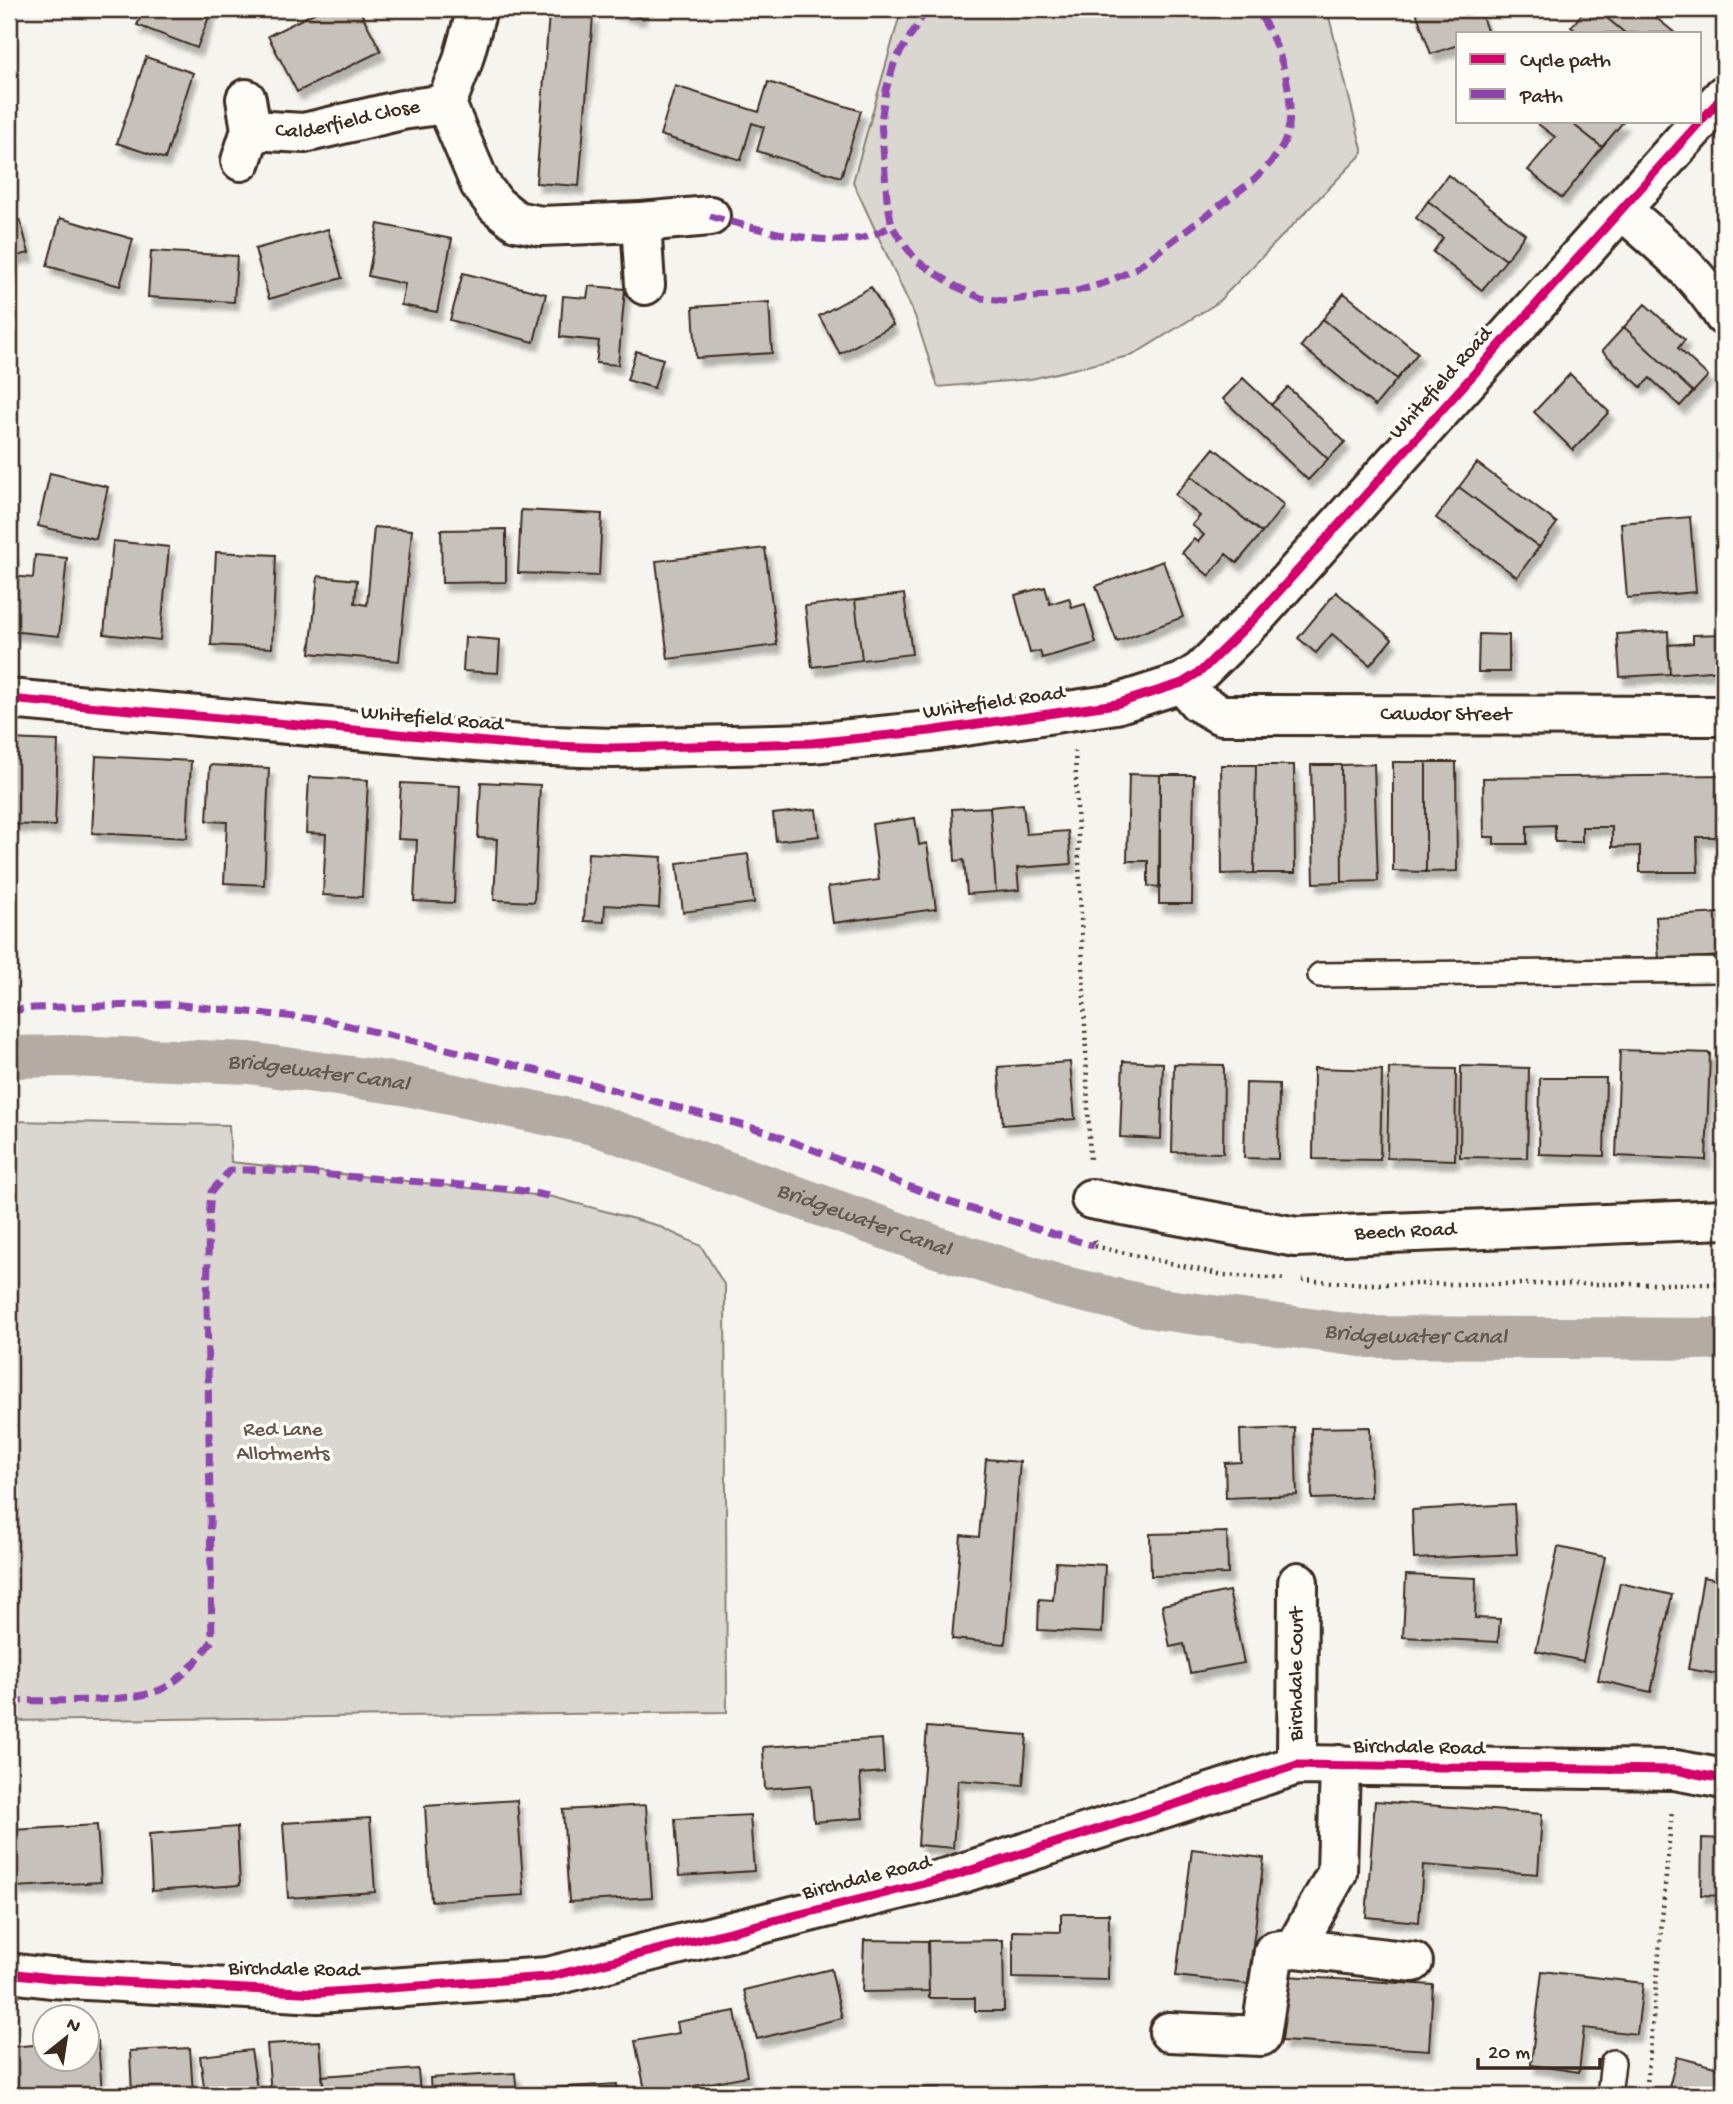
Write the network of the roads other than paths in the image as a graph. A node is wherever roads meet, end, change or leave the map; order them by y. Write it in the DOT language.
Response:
graph roads {
  1 [pos="477,9"];
  2 [pos="1724,95"];
  3 [pos="446,104"];
  4 [pos="1702,120"];
  5 [pos="1700,122"];
  6 [pos="246,130"];
  7 [pos="1622,210"];
  8 [pos="710,216"];
  9 [pos="641,222"];
  10 [pos="645,285"];
  11 [pos="1724,316"];
  12 [pos="1182,683"];
  13 [pos="9,699"];
  14 [pos="1724,716"];
  15 [pos="1724,968"];
  16 [pos="1320,975"];
  17 [pos="1091,1199"];
  18 [pos="1724,1219"];
  19 [pos="1298,1582"];
  20 [pos="1297,1765"];
  21 [pos="1340,1765"];
  22 [pos="1724,1779"];
  23 [pos="1295,1948"];
  24 [pos="1413,1962"];
  25 [pos="9,1973"];
  26 [pos="1169,2032"];
  27 [pos="1613,2062"];
  28 [pos="1609,2095"];
  1 -- 3 [label="street, Calderfield Close"];
  2 -- 4 [label="street, Whitefield Road"];
  3 -- 6 [label="street, Calderfield Close"];
  3 -- 9 [label="street, Calderfield Close"];
  5 -- 7 [label="street, Whitefield Road"];
  7 -- 11 [label="street"];
  7 -- 12 [label="street, Whitefield Road"];
  8 -- 9 [label="street, Calderfield Close"];
  9 -- 10 [label="street"];
  12 -- 13 [label="street, Whitefield Road"];
  12 -- 14 [label="street, Cawdor Street"];
  15 -- 16 [label="lane"];
  17 -- 18 [label="street, Beech Road"];
  19 -- 20 [label="street, Birchdale Court"];
  20 -- 21 [label="street, Birchdale Road"];
  20 -- 25 [label="street, Birchdale Road"];
  21 -- 22 [label="street, Birchdale Road"];
  21 -- 23 [label="street"];
  23 -- 24 [label="street"];
  23 -- 26 [label="street"];
  27 -- 28 [label="lane"];
}
